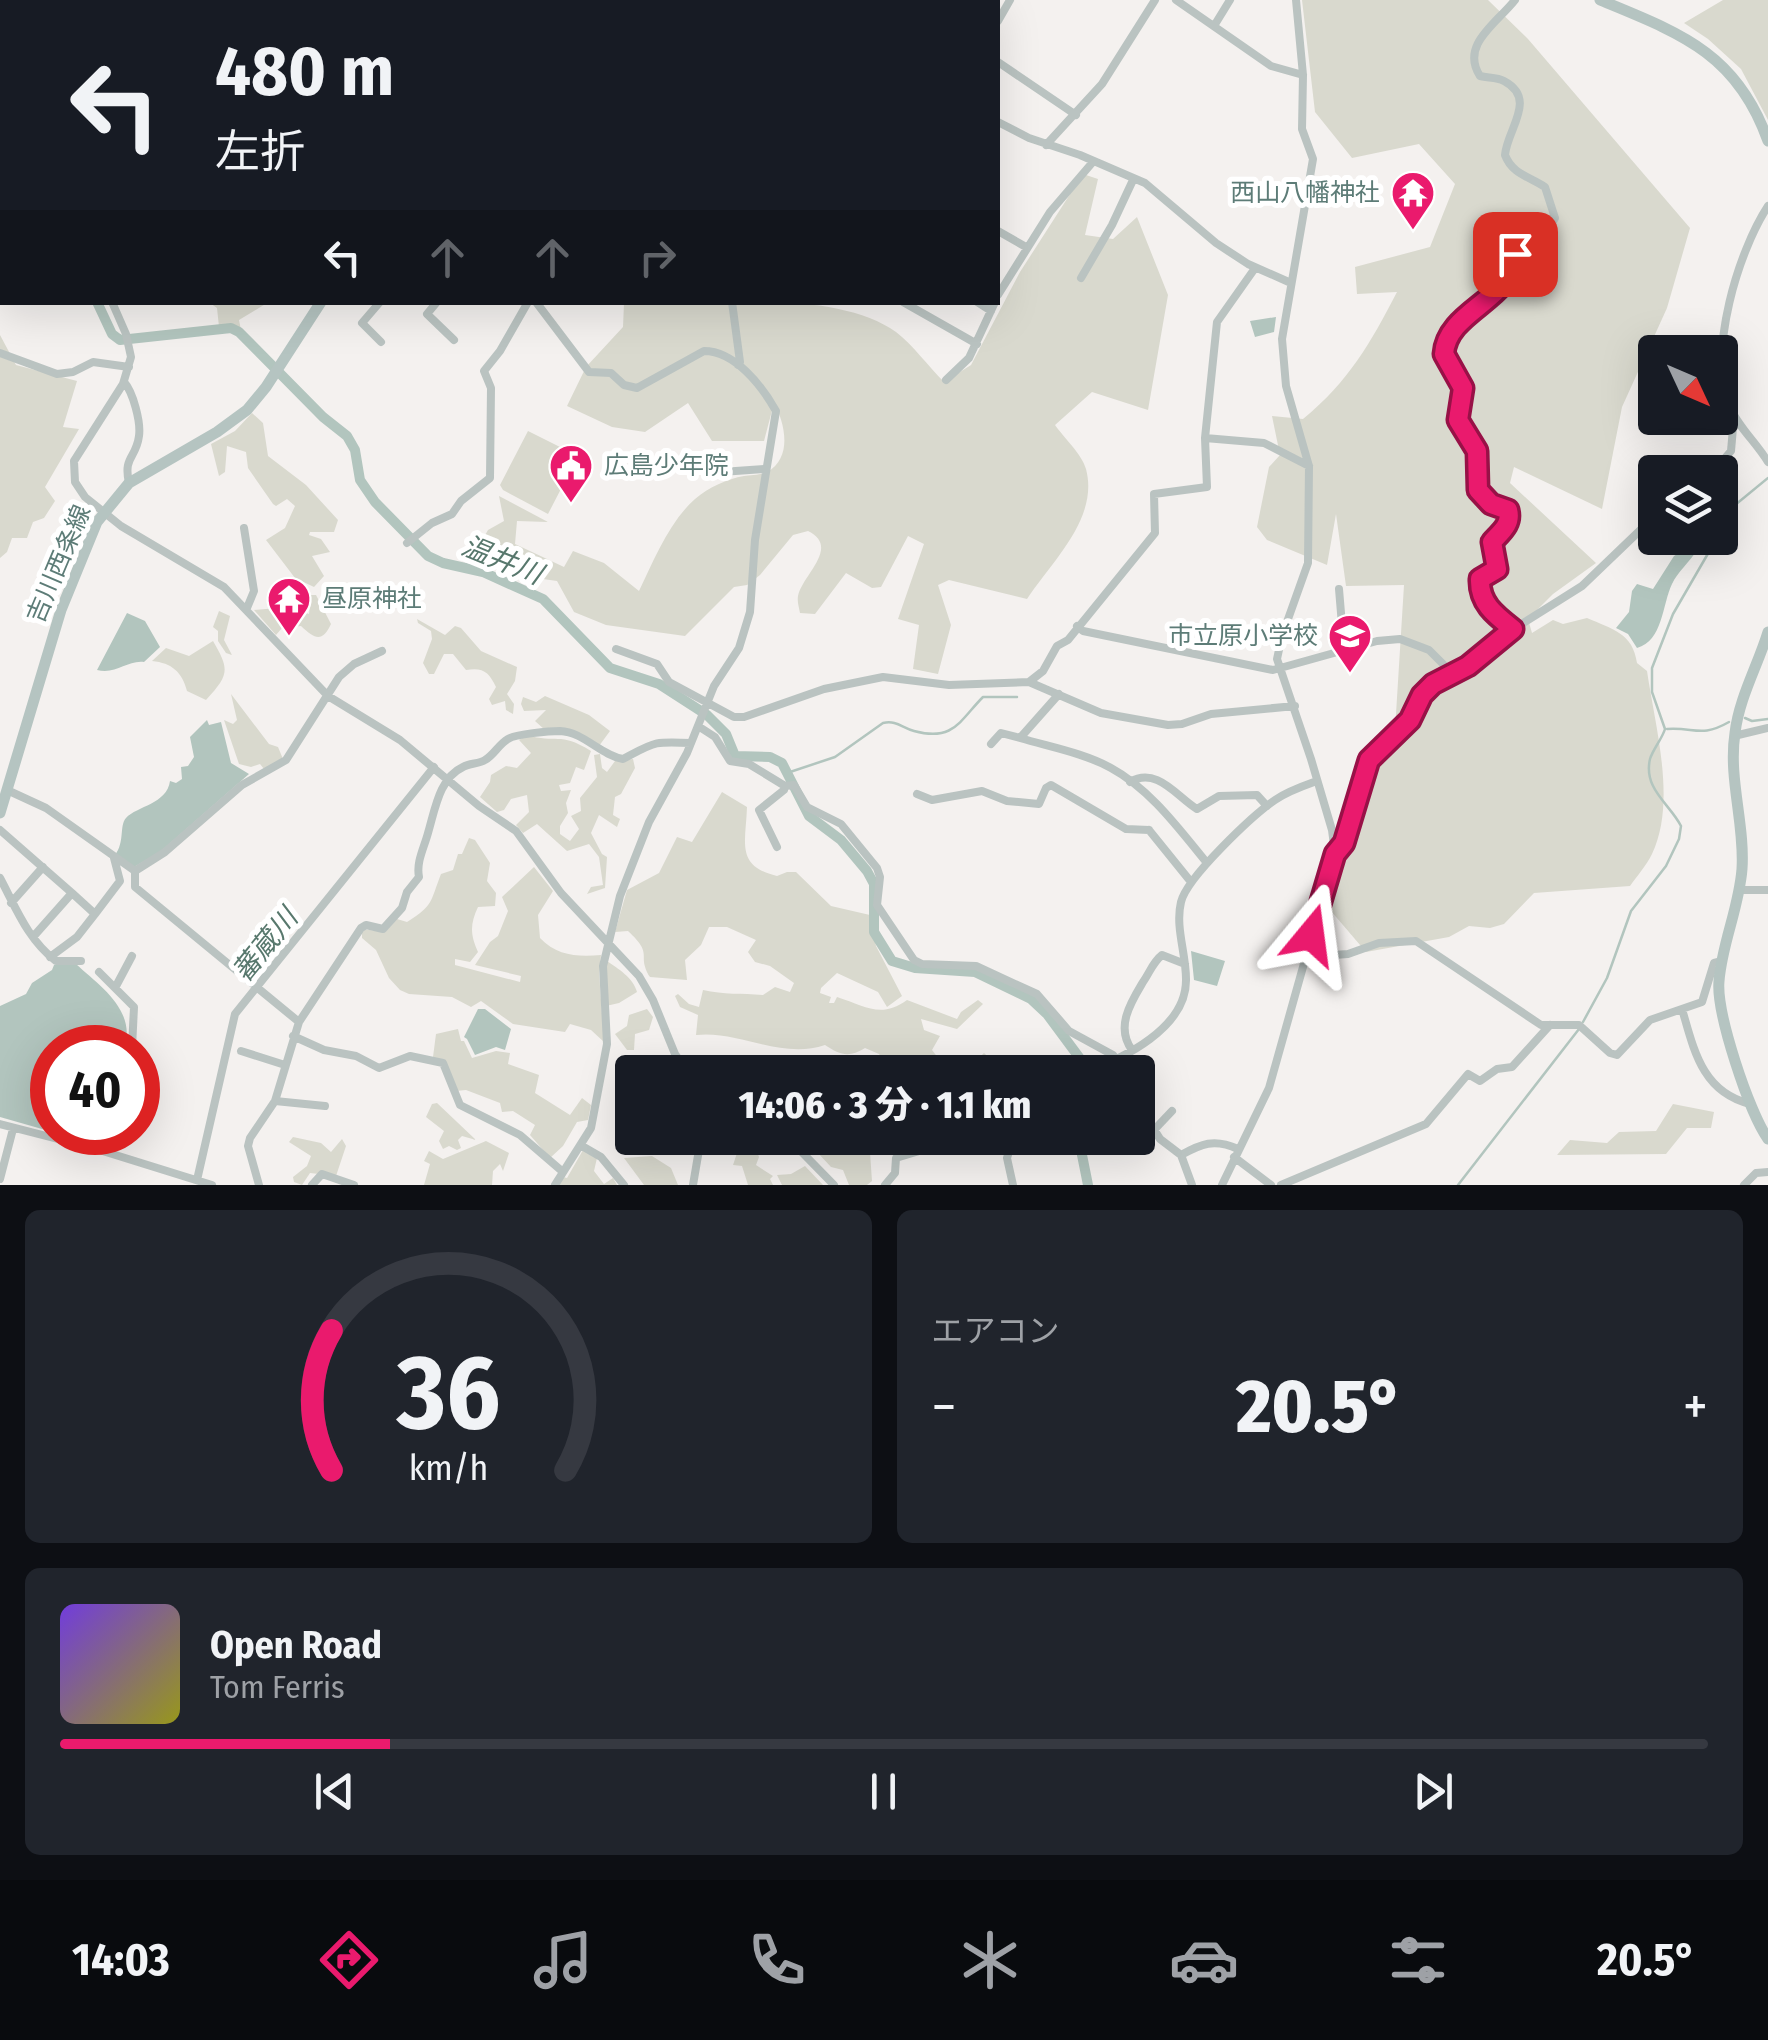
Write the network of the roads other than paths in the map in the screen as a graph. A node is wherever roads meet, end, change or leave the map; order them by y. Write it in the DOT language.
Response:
graph roads {
  1 [pos="1155,0"];
  2 [pos="1176,0"];
  3 [pos="1230,0"];
  4 [pos="1296,0"];
  5 [pos="1515,0"];
  6 [pos="1600,0"];
  7 [pos="1214,26"];
  8 [pos="1000,63"];
  9 [pos="1303,76"];
  10 [pos="1076,115"];
  11 [pos="1000,123"];
  12 [pos="1768,141"];
  13 [pos="1046,145"];
  14 [pos="1092,163"];
  15 [pos="1133,180"];
  16 [pos="1768,206"];
  17 [pos="1000,233"];
  18 [pos="1026,247"];
  19 [pos="1253,271"];
  20 [pos="1000,273"];
  21 [pos="1009,278"];
  22 [pos="1081,278"];
  23 [pos="1291,284"];
  24 [pos="1000,292"];
  25 [pos="115,305"];
  26 [pos="318,305"];
  27 [pos="377,305"];
  28 [pos="434,305"];
  29 [pos="526,305"];
  30 [pos="538,305"];
  31 [pos="732,305"];
  32 [pos="909,305"];
  33 [pos="993,307"];
  34 [pos="1726,335"];
  35 [pos="454,340"];
  36 [pos="381,342"];
  37 [pos="976,344"];
  38 [pos="0,353"];
  39 [pos="738,365"];
  40 [pos="129,366"];
  41 [pos="946,380"];
  42 [pos="124,382"];
  43 [pos="1738,421"];
  44 [pos="1205,438"];
  45 [pos="1768,462"];
  46 [pos="1308,466"];
  47 [pos="766,469"];
  48 [pos="707,474"];
  49 [pos="130,484"];
  50 [pos="102,514"];
  51 [pos="244,528"];
  52 [pos="1638,533"];
  53 [pos="407,543"];
  54 [pos="1340,589"];
  55 [pos="247,608"];
  56 [pos="1077,626"];
  57 [pos="1513,629"];
  58 [pos="1768,632"];
  59 [pos="1344,649"];
  60 [pos="382,650"];
  61 [pos="616,650"];
  62 [pos="1280,666"];
  63 [pos="1452,674"];
  64 [pos="1029,682"];
  65 [pos="1060,694"];
  66 [pos="328,696"];
  67 [pos="707,703"];
  68 [pos="1295,706"];
  69 [pos="699,723"];
  70 [pos="1768,728"];
  71 [pos="1734,736"];
  72 [pos="1020,738"];
  73 [pos="691,743"];
  74 [pos="991,744"];
  75 [pos="434,767"];
  76 [pos="448,778"];
  77 [pos="1317,781"];
  78 [pos="1130,782"];
  79 [pos="785,786"];
  80 [pos="6,790"];
  81 [pos="917,794"];
  82 [pos="1267,806"];
  83 [pos="1162,810"];
  84 [pos="0,812"];
  85 [pos="0,830"];
  86 [pos="1149,830"];
  87 [pos="777,847"];
  88 [pos="1335,854"];
  89 [pos="114,857"];
  90 [pos="1207,863"];
  91 [pos="42,867"];
  92 [pos="135,872"];
  93 [pos="0,878"];
  94 [pos="1190,882"];
  95 [pos="1740,890"];
  96 [pos="1768,890"];
  97 [pos="72,893"];
  98 [pos="11,903"];
  99 [pos="96,914"];
  100 [pos="33,937"];
  101 [pos="608,941"];
  102 [pos="132,956"];
  103 [pos="50,957"];
  104 [pos="1305,958"];
  105 [pos="81,961"];
  106 [pos="1722,961"];
  107 [pos="1185,964"];
  108 [pos="99,972"];
  109 [pos="115,988"];
  110 [pos="258,988"];
  111 [pos="1682,1008"];
  112 [pos="299,1022"];
  113 [pos="133,1025"];
  114 [pos="1550,1026"];
  115 [pos="293,1036"];
  116 [pos="1132,1050"];
  117 [pos="241,1051"];
  118 [pos="677,1055"];
  119 [pos="1114,1055"];
  120 [pos="1125,1055"];
  121 [pos="285,1065"];
  122 [pos="274,1101"];
  123 [pos="1750,1104"];
  124 [pos="325,1106"];
  125 [pos="1172,1111"];
  126 [pos="0,1124"];
  127 [pos="1155,1128"];
  128 [pos="13,1129"];
  129 [pos="30,1132"];
  130 [pos="1155,1132"];
  131 [pos="1768,1139"];
  132 [pos="582,1146"];
  133 [pos="1236,1153"];
  134 [pos="114,1155"];
  135 [pos="698,1155"];
  136 [pos="805,1155"];
  137 [pos="906,1155"];
  138 [pos="1009,1155"];
  139 [pos="1181,1155"];
  140 [pos="563,1172"];
  141 [pos="1768,1172"];
  142 [pos="0,1180"];
  143 [pos="193,1181"];
  144 [pos="212,1185"];
  145 [pos="259,1185"];
  146 [pos="312,1185"];
  147 [pos="354,1185"];
  148 [pos="554,1185"];
  149 [pos="624,1185"];
  150 [pos="693,1185"];
  151 [pos="834,1185"];
  152 [pos="885,1185"];
  153 [pos="1013,1185"];
  154 [pos="1192,1185"];
  155 [pos="1222,1185"];
  156 [pos="1271,1185"];
  157 [pos="1280,1185"];
  158 [pos="1744,1185"];
  1 -- 10 [label="street"];
  2 -- 7 [label="street"];
  3 -- 7 [label="street"];
  4 -- 9 [label="street"];
  5 -- 57 [label="street"];
  6 -- 12 [label="main road"];
  7 -- 9 [label="street"];
  8 -- 10 [label="street"];
  9 -- 23 [label="street"];
  10 -- 13 [label="street"];
  11 -- 13 [label="street"];
  13 -- 14 [label="street"];
  14 -- 15 [label="street"];
  14 -- 18 [label="street"];
  15 -- 22 [label="street"];
  15 -- 23 [label="street"];
  16 -- 34 [label="street"];
  17 -- 18 [label="street"];
  18 -- 21 [label="street"];
  19 -- 44 [label="street"];
  20 -- 21 [label="street"];
  21 -- 24 [label="street"];
  23 -- 46 [label="street"];
  25 -- 40 [label="street"];
  26 -- 49 [label="main road, 吉川西条線"];
  27 -- 36 [label="street"];
  28 -- 35 [label="street"];
  29 -- 53 [label="street"];
  30 -- 39 [label="street"];
  31 -- 39 [label="street"];
  32 -- 37 [label="street"];
  33 -- 37 [label="street"];
  37 -- 41 [label="street"];
  38 -- 40 [label="street"];
  39 -- 47 [label="street"];
  40 -- 42 [label="street"];
  42 -- 49 [label="street"];
  42 -- 50 [label="street"];
  43 -- 45 [label="street"];
  44 -- 46 [label="street"];
  44 -- 56 [label="street"];
  46 -- 62 [label="street"];
  47 -- 48 [label="street"];
  47 -- 67 [label="street"];
  49 -- 50 [label="main road, 吉川西条線"];
  50 -- 55 [label="street"];
  50 -- 80 [label="main road, 吉川西条線"];
  51 -- 55 [label="street"];
  52 -- 57 [label="street"];
  54 -- 59 [label="street"];
  55 -- 66 [label="street"];
  56 -- 62 [label="street"];
  56 -- 64 [label="street"];
  57 -- 63 [label="street"];
  58 -- 71 [label="main road"];
  59 -- 62 [label="street"];
  59 -- 63 [label="street"];
  60 -- 66 [label="street"];
  61 -- 67 [label="street"];
  62 -- 68 [label="street"];
  63 -- 88 [label="street"];
  64 -- 65 [label="street"];
  64 -- 67 [label="street"];
  65 -- 68 [label="street"];
  65 -- 72 [label="street"];
  66 -- 75 [label="street"];
  66 -- 92 [label="street"];
  67 -- 69 [label="street"];
  68 -- 77 [label="street"];
  69 -- 73 [label="street"];
  69 -- 79 [label="street"];
  70 -- 71 [label="street"];
  71 -- 95 [label="main road"];
  72 -- 74 [label="street"];
  72 -- 78 [label="street"];
  73 -- 76 [label="street"];
  73 -- 101 [label="street"];
  75 -- 76 [label="street"];
  75 -- 110 [label="street"];
  76 -- 101 [label="street"];
  76 -- 112 [label="street"];
  77 -- 82 [label="street"];
  77 -- 88 [label="street"];
  78 -- 82 [label="street"];
  78 -- 83 [label="street"];
  79 -- 87 [label="street"];
  79 -- 119 [label="street"];
  80 -- 84 [label="main road, 吉川西条線"];
  80 -- 89 [label="street"];
  81 -- 86 [label="street"];
  82 -- 90 [label="street"];
  83 -- 86 [label="street"];
  83 -- 90 [label="street"];
  85 -- 91 [label="street"];
  86 -- 94 [label="street"];
  88 -- 104 [label="street"];
  89 -- 92 [label="street"];
  89 -- 99 [label="street"];
  90 -- 94 [label="street"];
  91 -- 97 [label="street"];
  91 -- 98 [label="street"];
  92 -- 110 [label="street"];
  93 -- 98 [label="street"];
  94 -- 107 [label="street"];
  95 -- 96 [label="street"];
  95 -- 106 [label="main road"];
  97 -- 99 [label="street"];
  97 -- 100 [label="street"];
  98 -- 100 [label="street"];
  99 -- 103 [label="street"];
  100 -- 103 [label="street"];
  101 -- 118 [label="street"];
  101 -- 132 [label="street"];
  102 -- 109 [label="street"];
  103 -- 105 [label="street"];
  104 -- 114 [label="street"];
  104 -- 133 [label="street"];
  106 -- 111 [label="street"];
  106 -- 123 [label="main road"];
  107 -- 116 [label="street"];
  107 -- 116 [label="street"];
  108 -- 109 [label="street"];
  109 -- 113 [label="street"];
  110 -- 112 [label="street"];
  110 -- 143 [label="street"];
  111 -- 114 [label="street"];
  111 -- 123 [label="street"];
  112 -- 115 [label="street"];
  114 -- 157 [label="street"];
  115 -- 121 [label="street"];
  115 -- 140 [label="street"];
  116 -- 120 [label="street"];
  117 -- 121 [label="street"];
  121 -- 122 [label="street"];
  122 -- 124 [label="street"];
  122 -- 145 [label="street"];
  123 -- 131 [label="main road"];
  125 -- 127 [label="street"];
  126 -- 128 [label="street"];
  128 -- 129 [label="street"];
  128 -- 142 [label="street"];
  130 -- 139 [label="street"];
  132 -- 140 [label="street"];
  132 -- 149 [label="street"];
  133 -- 139 [label="street"];
  133 -- 155 [label="street"];
  133 -- 156 [label="street"];
  134 -- 143 [label="street"];
  135 -- 150 [label="street"];
  136 -- 151 [label="street"];
  137 -- 152 [label="street"];
  138 -- 153 [label="street"];
  139 -- 154 [label="street"];
  140 -- 148 [label="street"];
  141 -- 158 [label="street"];
  143 -- 144 [label="street"];
  146 -- 147 [label="street"];
}
